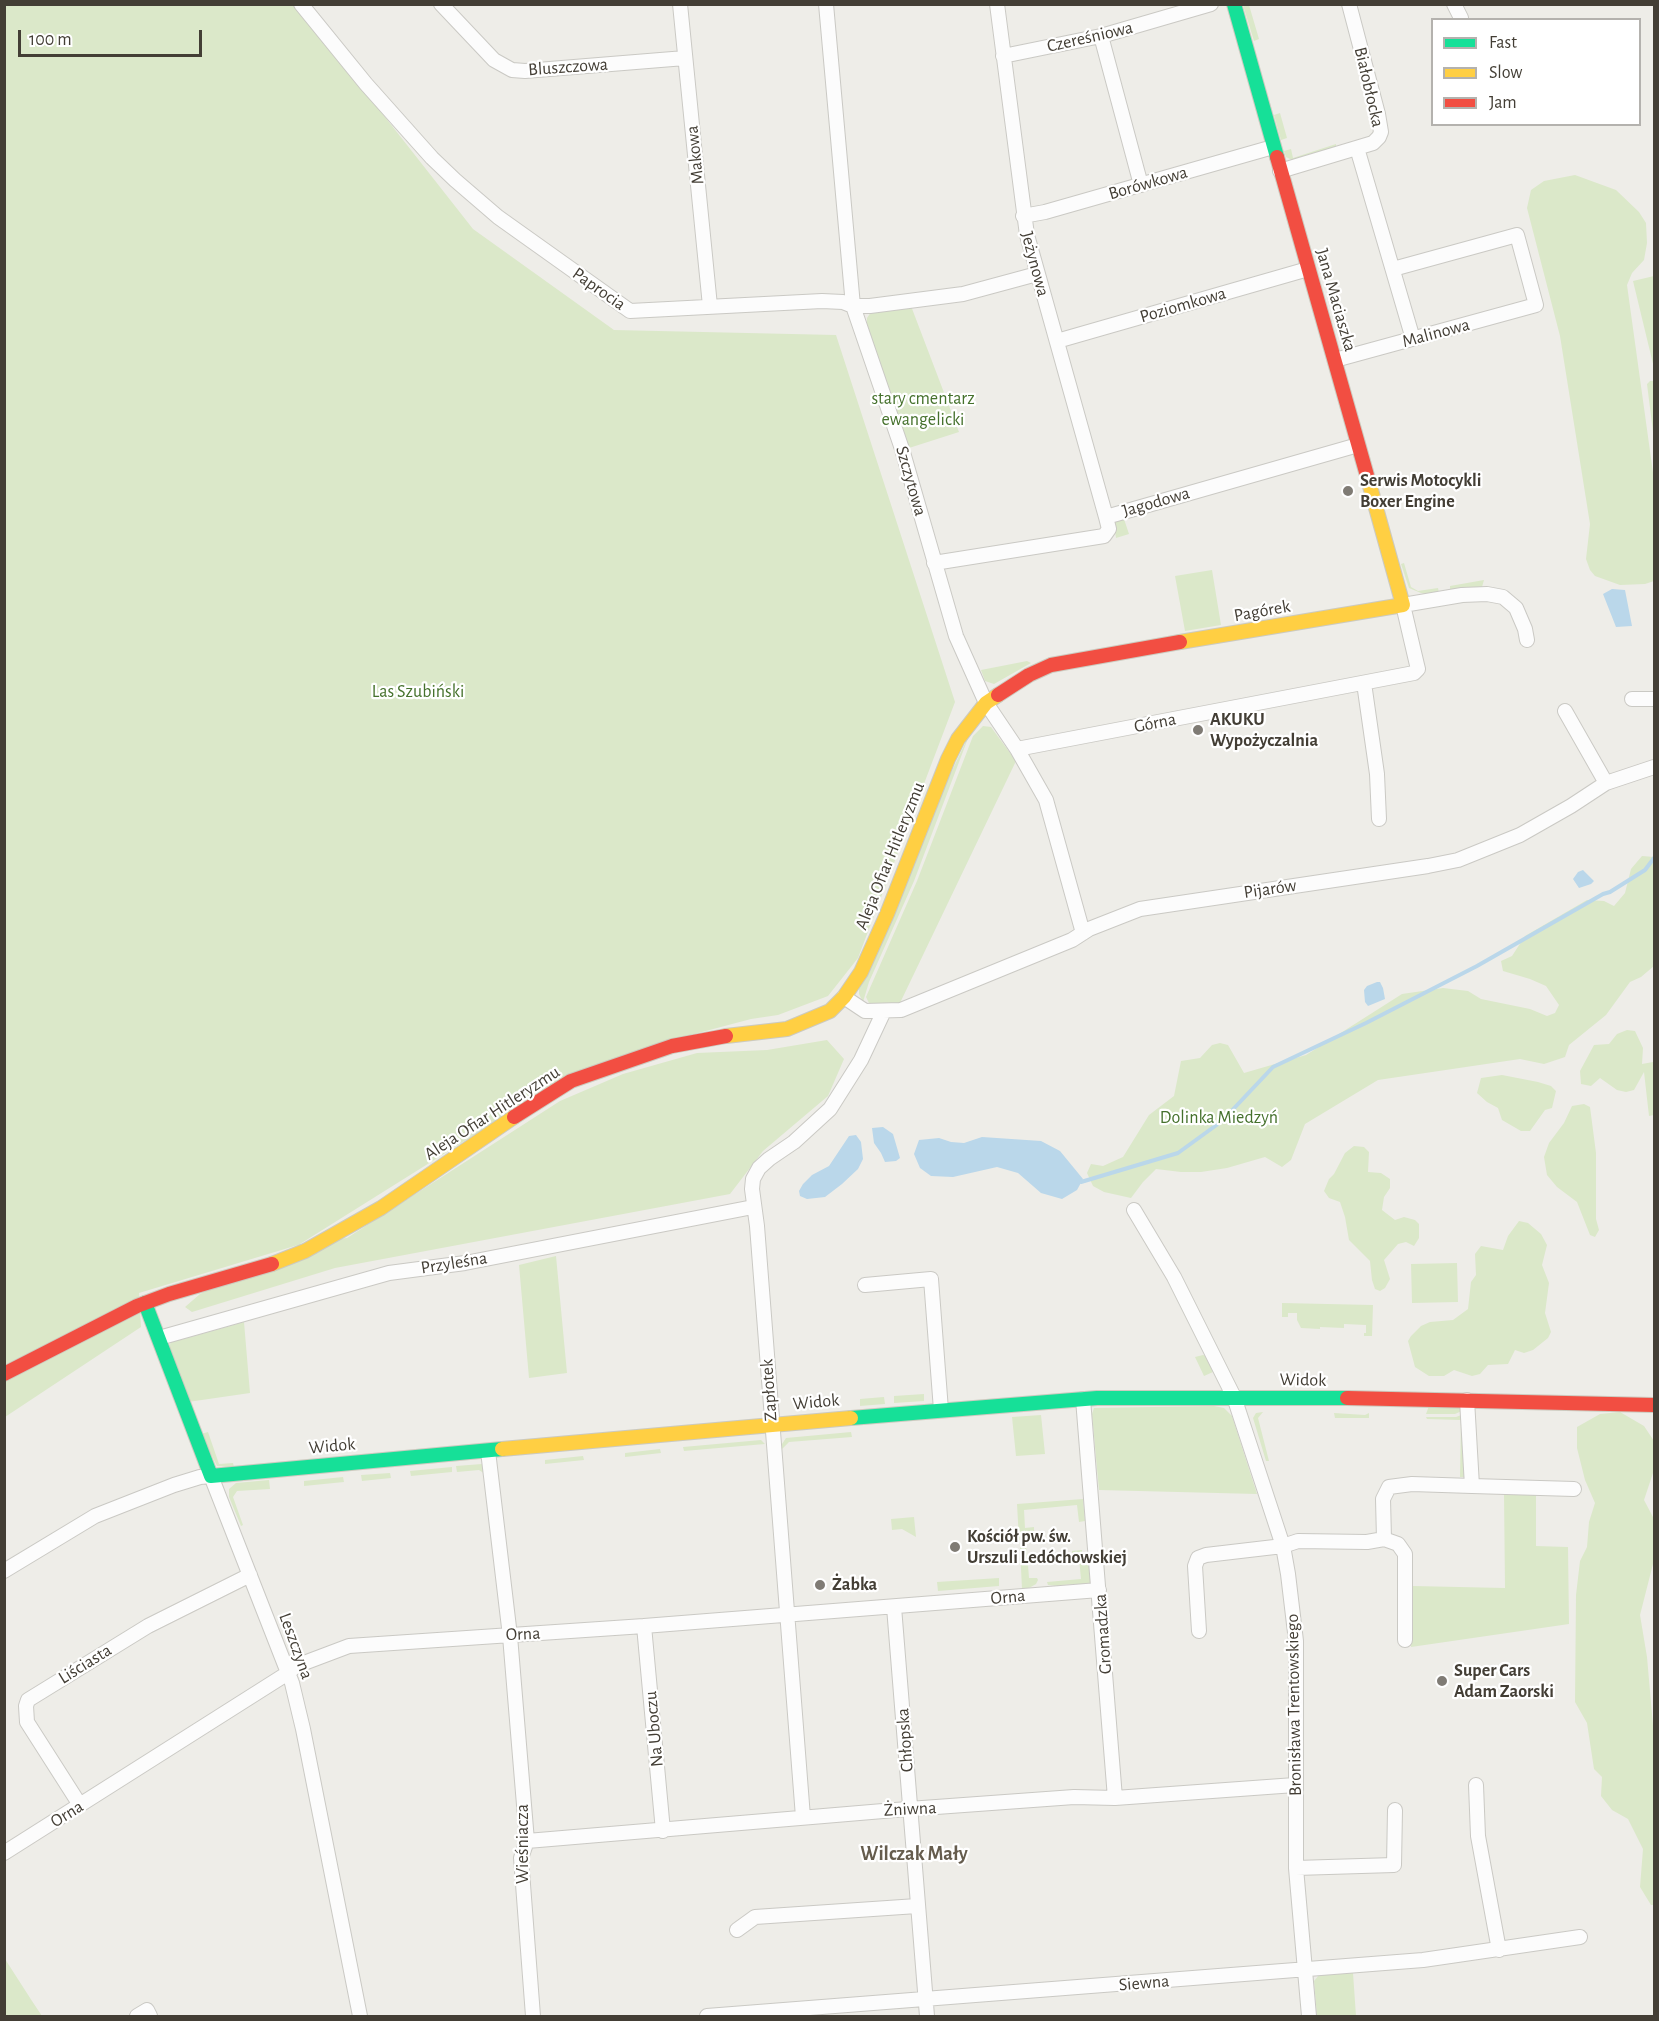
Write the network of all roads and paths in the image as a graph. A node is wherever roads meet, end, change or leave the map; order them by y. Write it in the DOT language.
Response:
graph roads {
  1 [pos="301,4"];
  2 [pos="441,4"];
  3 [pos="680,4"];
  4 [pos="826,4"];
  5 [pos="997,4"];
  6 [pos="1211,4"];
  7 [pos="1234,4"];
  8 [pos="1349,4"];
  9 [pos="1454,4"];
  10 [pos="1176,9"];
  11 [pos="1461,18"];
  12 [pos="1101,36"];
  13 [pos="1003,56"];
  14 [pos="685,58"];
  15 [pos="1273,147"];
  16 [pos="1357,148"];
  17 [pos="1280,171"];
  18 [pos="1141,185"];
  19 [pos="1023,216"];
  20 [pos="1308,269"];
  21 [pos="1393,269"];
  22 [pos="1037,274"];
  23 [pos="710,306"];
  24 [pos="853,306"];
  25 [pos="1413,339"];
  26 [pos="1057,341"];
  27 [pos="1335,360"];
  28 [pos="1358,445"];
  29 [pos="1106,517"];
  30 [pos="934,563"];
  31 [pos="1402,605"];
  32 [pos="1527,640"];
  33 [pos="1364,683"];
  34 [pos="1632,699"];
  35 [pos="1654,699"];
  36 [pos="987,704"];
  37 [pos="1566,711"];
  38 [pos="1017,749"];
  39 [pos="1654,767"];
  40 [pos="1606,783"];
  41 [pos="1380,819"];
  42 [pos="1083,933"];
  43 [pos="844,997"];
  44 [pos="884,1011"];
  45 [pos="753,1207"];
  46 [pos="1134,1210"];
  47 [pos="865,1285"];
  48 [pos="145,1303"];
  49 [pos="159,1338"];
  50 [pos="4,1374"];
  51 [pos="1234,1397"];
  52 [pos="1083,1399"];
  53 [pos="1467,1401"];
  54 [pos="1654,1405"];
  55 [pos="941,1410"];
  56 [pos="772,1424"];
  57 [pos="488,1451"];
  58 [pos="211,1476"];
  59 [pos="1472,1486"];
  60 [pos="1574,1489"];
  61 [pos="1384,1539"];
  62 [pos="1282,1546"];
  63 [pos="4,1571"];
  64 [pos="250,1575"];
  65 [pos="1099,1590"];
  66 [pos="894,1607"];
  67 [pos="787,1614"];
  68 [pos="644,1626"];
  69 [pos="1199,1631"];
  70 [pos="510,1636"];
  71 [pos="1405,1640"];
  72 [pos="288,1673"];
  73 [pos="1295,1785"];
  74 [pos="1476,1785"];
  75 [pos="1115,1798"];
  76 [pos="80,1805"];
  77 [pos="910,1810"];
  78 [pos="1395,1810"];
  79 [pos="803,1817"];
  80 [pos="663,1831"];
  81 [pos="527,1841"];
  82 [pos="4,1853"];
  83 [pos="1296,1868"];
  84 [pos="917,1905"];
  85 [pos="737,1930"];
  86 [pos="1580,1937"];
  87 [pos="1499,1950"];
  88 [pos="1305,1970"];
  89 [pos="926,2001"];
  90 [pos="360,2016"];
  91 [pos="533,2016"];
  92 [pos="707,2016"];
  93 [pos="927,2016"];
  94 [pos="1309,2016"];
  1 -- 23 [label="street, Paprocia"];
  2 -- 14 [label="street, Bluszczowa"];
  3 -- 14 [label="street, Makowa"];
  4 -- 24 [label="street, Szczytowa"];
  5 -- 13 [label="street, Jeżynowa"];
  6 -- 10 [label="street, Czereśniowa"];
  7 -- 15 [label="street, Jana Maciaszka"];
  8 -- 16 [label="street, Białobłocka"];
  9 -- 11 [label="street"];
  10 -- 12 [label="street, Czereśniowa"];
  12 -- 13 [label="street, Czereśniowa"];
  12 -- 18 [label="street"];
  13 -- 19 [label="street, Jeżynowa"];
  14 -- 23 [label="street, Makowa"];
  15 -- 17 [label="street, Jana Maciaszka"];
  15 -- 18 [label="street, Borówkowa"];
  16 -- 17 [label="street, Białobłocka"];
  16 -- 21 [label="street"];
  17 -- 20 [label="street, Jana Maciaszka"];
  18 -- 19 [label="street, Borówkowa"];
  19 -- 22 [label="street, Jeżynowa"];
  20 -- 26 [label="street, Poziomkowa"];
  20 -- 27 [label="street, Jana Maciaszka"];
  21 -- 25 [label="street"];
  21 -- 25 [label="street, Malinowa"];
  22 -- 24 [label="street, Paprocia"];
  22 -- 26 [label="street, Jeżynowa"];
  23 -- 24 [label="street, Paprocia"];
  24 -- 30 [label="street, Szczytowa"];
  25 -- 27 [label="street, Malinowa"];
  26 -- 29 [label="street, Jeżynowa"];
  27 -- 28 [label="street, Jana Maciaszka"];
  28 -- 29 [label="street, Jagodowa"];
  28 -- 31 [label="street, Jana Maciaszka"];
  29 -- 30 [label="street, Jagodowa"];
  30 -- 36 [label="street, Szczytowa"];
  31 -- 32 [label="street, Pagórek"];
  31 -- 33 [label="street, Górna"];
  31 -- 36 [label="street, Pagórek"];
  33 -- 38 [label="street, Górna"];
  33 -- 41 [label="street"];
  34 -- 35 [label="street"];
  36 -- 38 [label="street, Szczytowa"];
  36 -- 43 [label="street, Aleja Ofiar Hitleryzmu"];
  37 -- 40 [label="street"];
  38 -- 42 [label="street, Szczytowa"];
  39 -- 40 [label="street, Pijarów"];
  40 -- 42 [label="street, Pijarów"];
  42 -- 44 [label="street, Pijarów"];
  43 -- 44 [label="street"];
  43 -- 48 [label="street, Aleja Ofiar Hitleryzmu"];
  44 -- 45 [label="street, Zapłotek"];
  45 -- 49 [label="street, Przyleśna"];
  45 -- 56 [label="street, Zapłotek"];
  46 -- 51 [label="street, Bronisława Trentowskiego"];
  47 -- 55 [label="street"];
  48 -- 49 [label="street, Leszczyna"];
  48 -- 50 [label="street, Aleja Ofiar Hitleryzmu"];
  49 -- 58 [label="street, Leszczyna"];
  51 -- 52 [label="street, Widok"];
  51 -- 53 [label="street, Widok"];
  51 -- 62 [label="street, Bronisława Trentowskiego"];
  52 -- 55 [label="street, Widok"];
  52 -- 65 [label="street, Gromadzka"];
  53 -- 54 [label="street, Widok"];
  53 -- 59 [label="street"];
  55 -- 56 [label="street, Widok"];
  56 -- 57 [label="street, Widok"];
  56 -- 67 [label="street, Zapłotek"];
  57 -- 58 [label="street, Widok"];
  57 -- 70 [label="street, Wieśniacza"];
  58 -- 63 [label="street, Widok"];
  58 -- 64 [label="street, Leszczyna"];
  59 -- 60 [label="street"];
  59 -- 61 [label="street"];
  61 -- 62 [label="street"];
  61 -- 71 [label="street"];
  62 -- 69 [label="street"];
  62 -- 73 [label="street, Bronisława Trentowskiego"];
  64 -- 72 [label="street, Leszczyna"];
  64 -- 76 [label="street, Liściasta"];
  65 -- 66 [label="street, Orna"];
  65 -- 75 [label="street, Gromadzka"];
  66 -- 67 [label="street, Orna"];
  66 -- 77 [label="street, Chłopska"];
  67 -- 68 [label="street, Orna"];
  67 -- 79 [label="street, Zapłotek"];
  68 -- 70 [label="street, Orna"];
  68 -- 80 [label="street, Na Uboczu"];
  70 -- 72 [label="street, Orna"];
  70 -- 81 [label="street, Wieśniacza"];
  72 -- 76 [label="street, Orna"];
  72 -- 90 [label="street, Leszczyna"];
  73 -- 75 [label="street, Żniwna"];
  73 -- 83 [label="street, Bronisława Trentowskiego"];
  74 -- 87 [label="street"];
  75 -- 77 [label="street, Żniwna"];
  76 -- 82 [label="street, Orna"];
  77 -- 79 [label="street, Żniwna"];
  77 -- 84 [label="street, Chłopska"];
  78 -- 83 [label="street"];
  79 -- 80 [label="street, Żniwna"];
  80 -- 81 [label="street, Żniwna"];
  81 -- 91 [label="street, Wieśniacza"];
  83 -- 88 [label="street, Bronisława Trentowskiego"];
  84 -- 85 [label="street"];
  84 -- 89 [label="street, Chłopska"];
  86 -- 87 [label="street, Siewna"];
  87 -- 88 [label="street, Siewna"];
  88 -- 89 [label="street, Siewna"];
  88 -- 94 [label="street, Bronisława Trentowskiego"];
  89 -- 92 [label="street, Siewna"];
  89 -- 93 [label="street, Chłopska"];
}
